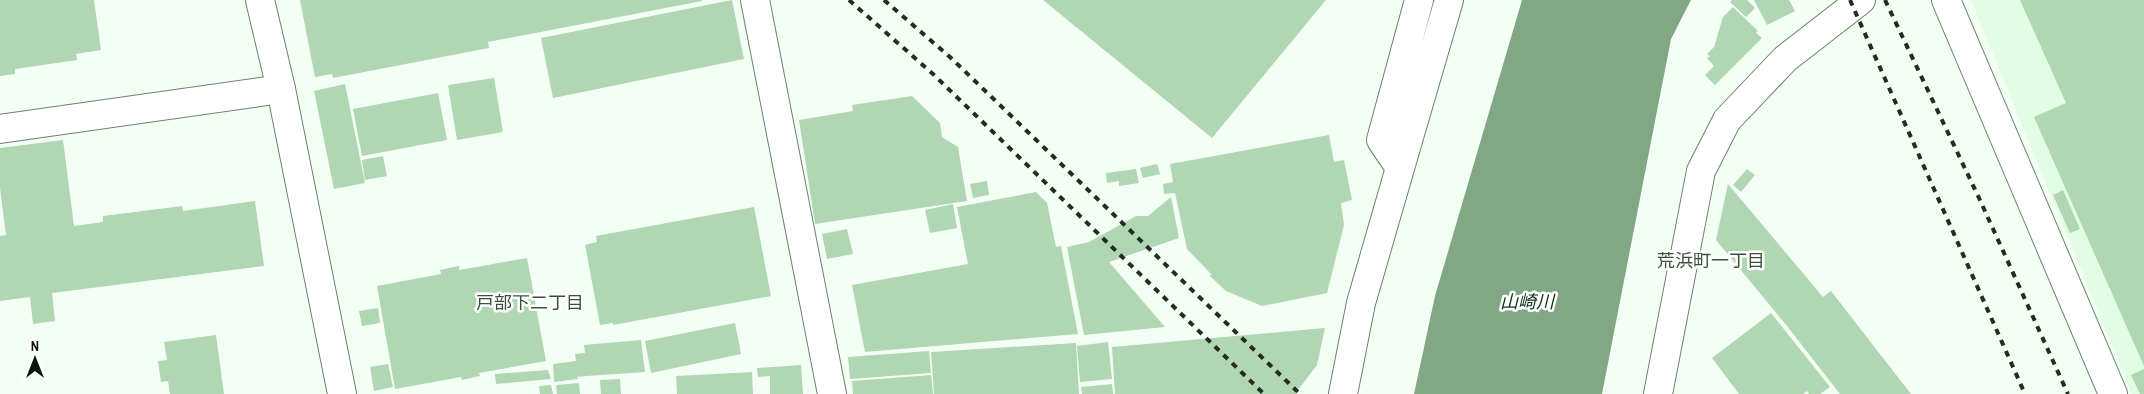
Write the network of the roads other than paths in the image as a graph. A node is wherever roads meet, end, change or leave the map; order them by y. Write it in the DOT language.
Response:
graph roads {
  1 [pos="260,0"];
  2 [pos="755,0"];
  3 [pos="1419,0"];
  4 [pos="1449,0"];
  5 [pos="1862,0"];
  6 [pos="1946,0"];
  7 [pos="281,89"];
  8 [pos="0,129"];
  9 [pos="1400,168"];
  10 [pos="342,394"];
  11 [pos="832,394"];
  12 [pos="1343,394"];
  13 [pos="1658,394"];
  14 [pos="2113,394"];
  1 -- 7 [label="street"];
  2 -- 11 [label="street"];
  3 -- 9 [label="street"];
  4 -- 9 [label="street"];
  5 -- 13 [label="street"];
  6 -- 14 [label="street"];
  7 -- 8 [label="street"];
  7 -- 10 [label="street"];
  9 -- 12 [label="street"];
}
